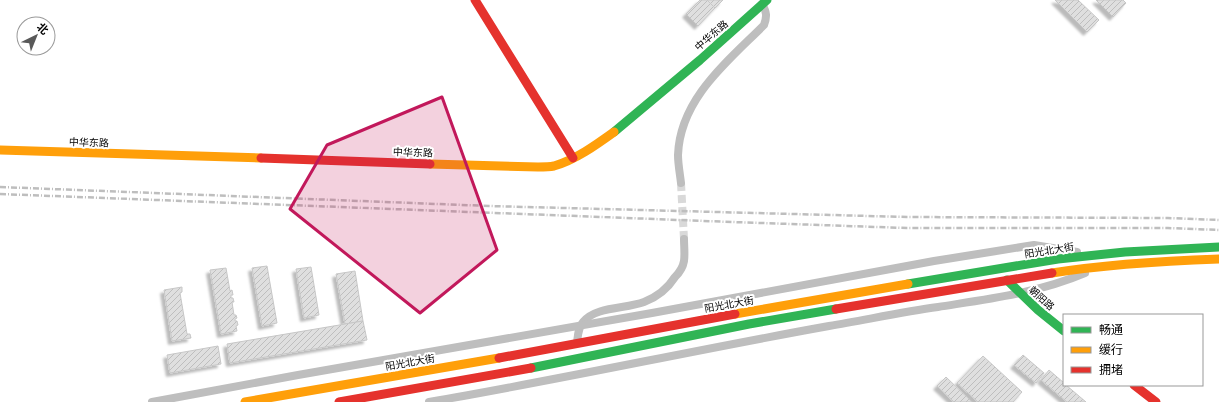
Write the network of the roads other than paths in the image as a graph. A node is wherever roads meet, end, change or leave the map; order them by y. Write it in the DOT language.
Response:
graph roads {
  1 [pos="474,0"];
  2 [pos="765,2"];
  3 [pos="0,150"];
  4 [pos="573,158"];
  5 [pos="681,183"];
  6 [pos="684,239"];
  7 [pos="1219,247"];
  8 [pos="1094,255"];
  9 [pos="1219,259"];
  10 [pos="1099,266"];
  11 [pos="1007,280"];
  12 [pos="1021,293"];
  13 [pos="582,325"];
  14 [pos="1063,329"];
  15 [pos="577,343"];
  16 [pos="1135,386"];
  17 [pos="152,402"];
  18 [pos="245,402"];
  19 [pos="339,402"];
  20 [pos="429,402"];
  21 [pos="1156,402"];
  1 -- 4 [label="main road"];
  2 -- 4 [label="main road, 中华东路"];
  2 -- 5 [label="street"];
  3 -- 4 [label="main road, 中华东路"];
  6 -- 13 [label="street"];
  7 -- 8 [label="main road, 阳光北大街"];
  8 -- 13 [label="street"];
  8 -- 15 [label="main road, 阳光北大街"];
  9 -- 10 [label="main road"];
  10 -- 11 [label="main road"];
  10 -- 12 [label="street"];
  11 -- 12 [label="main road, 朝阳路"];
  11 -- 19 [label="main road"];
  12 -- 14 [label="main road, 朝阳路"];
  12 -- 20 [label="street"];
  13 -- 15 [label="street"];
  13 -- 17 [label="street"];
  15 -- 18 [label="main road, 阳光北大街"];
  16 -- 21 [label="main road"];
}
